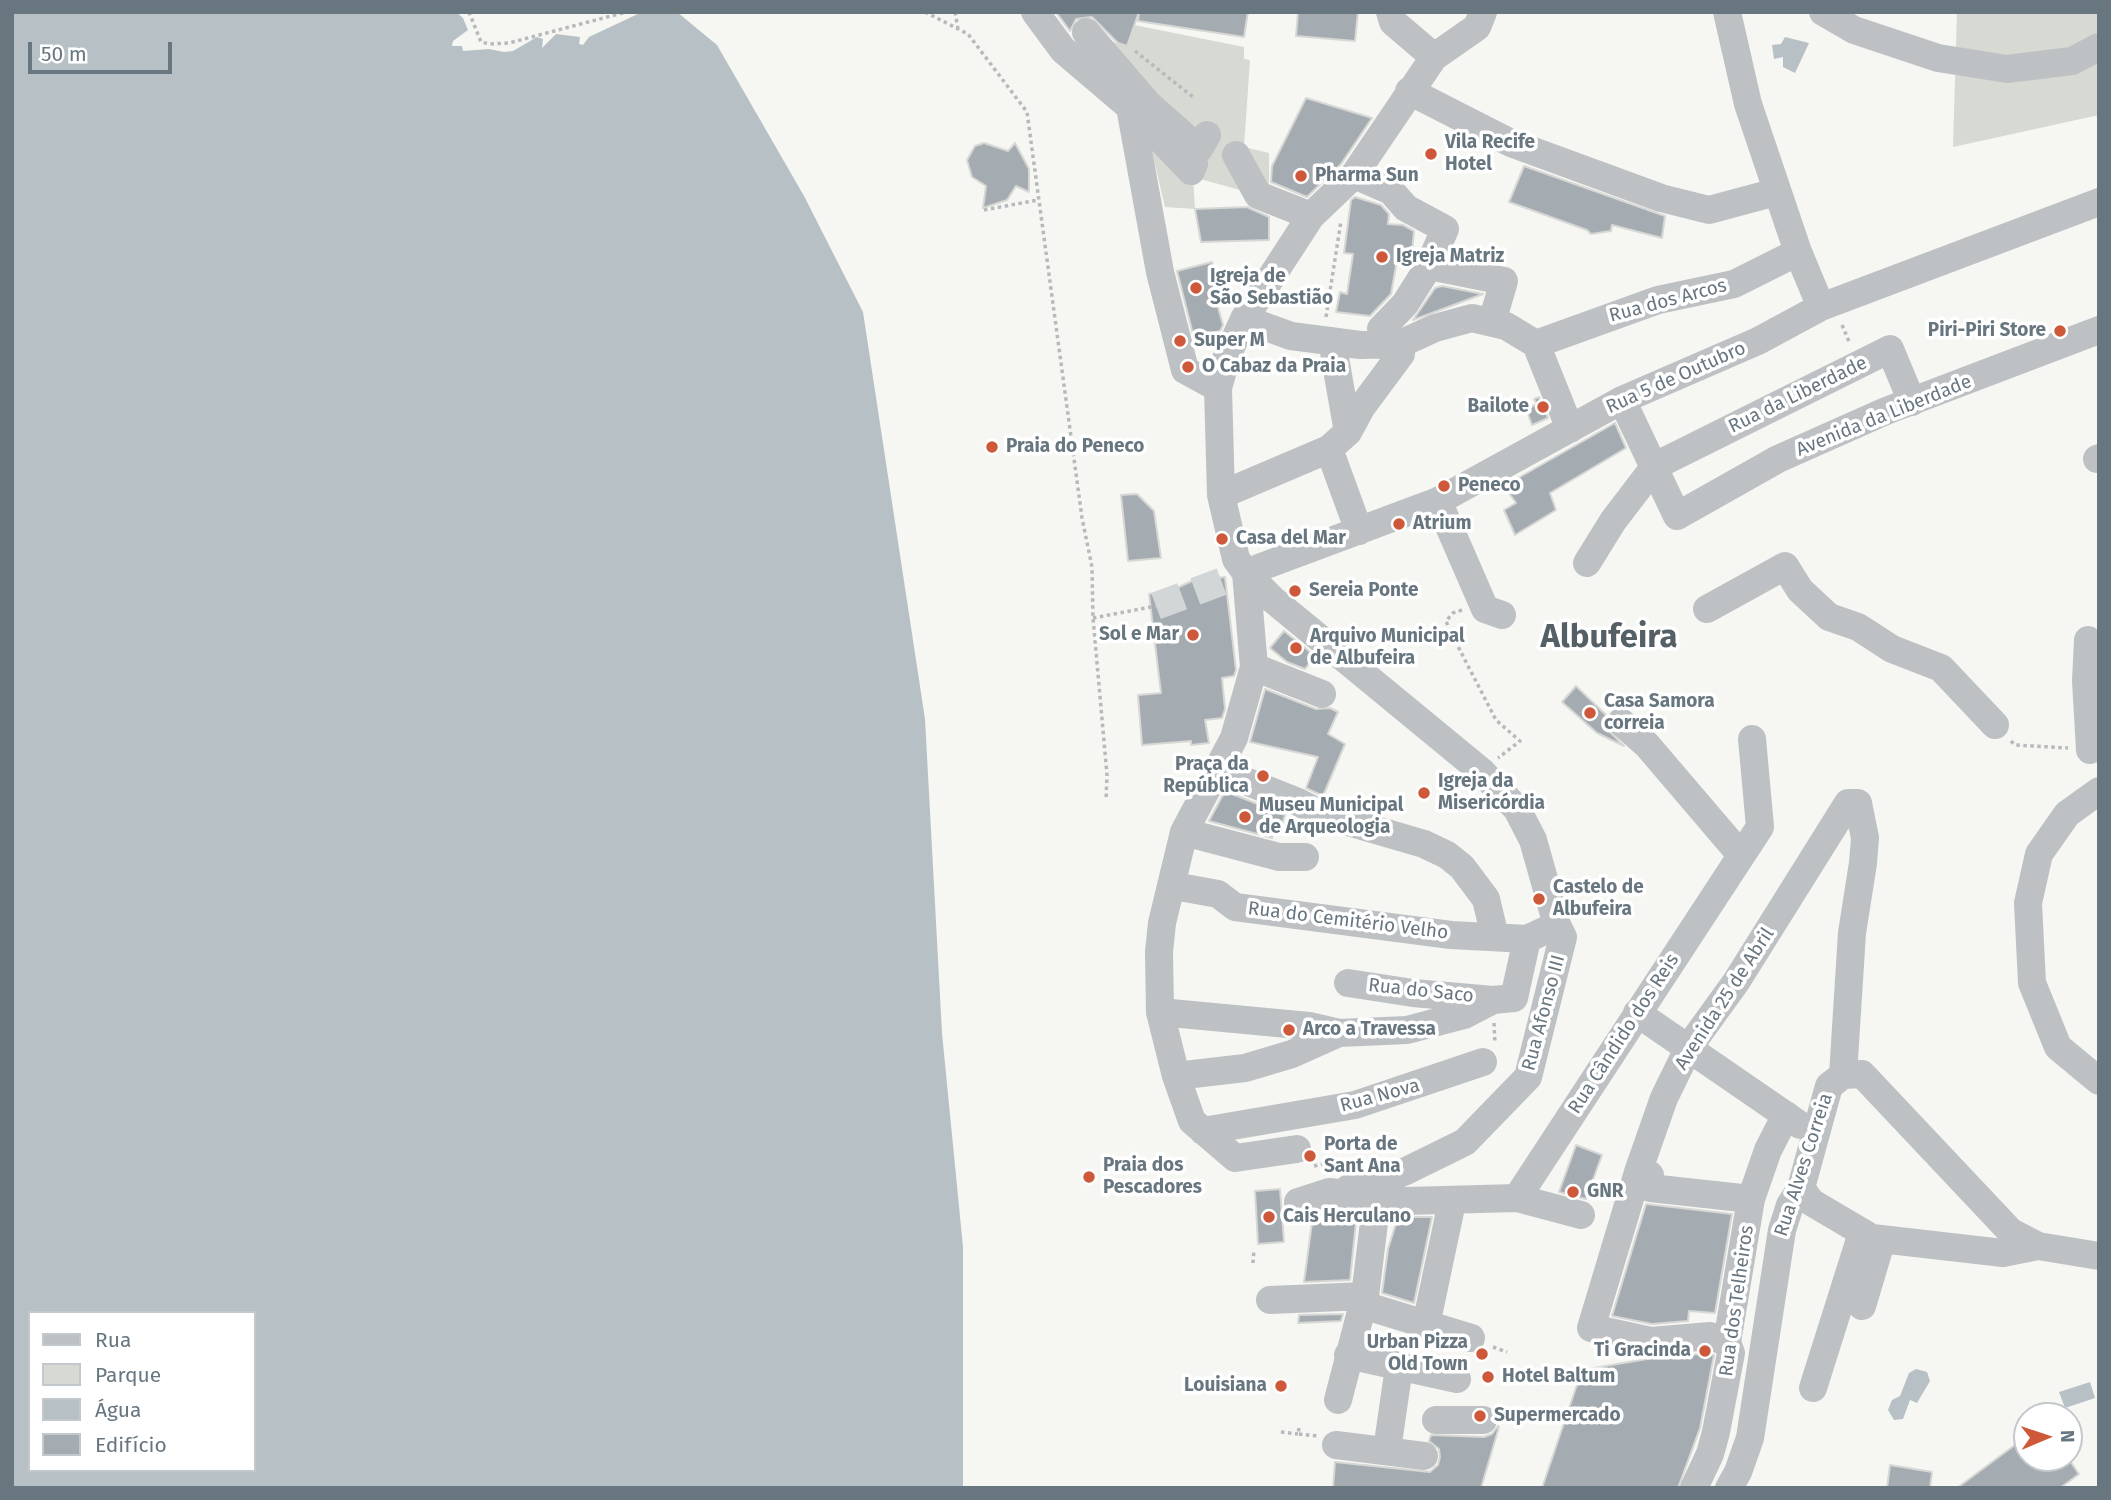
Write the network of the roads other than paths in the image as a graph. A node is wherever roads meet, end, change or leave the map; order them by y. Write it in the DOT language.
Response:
graph roads {
  1 [pos="1035,12"];
  2 [pos="1390,12"];
  3 [pos="1483,12"];
  4 [pos="1727,12"];
  5 [pos="1823,12"];
  6 [pos="1086,32"];
  7 [pos="2099,47"];
  8 [pos="1434,57"];
  9 [pos="1409,91"];
  10 [pos="1139,106"];
  11 [pos="1207,135"];
  12 [pos="1236,155"];
  13 [pos="1354,175"];
  14 [pos="1776,192"];
  15 [pos="2099,202"];
  16 [pos="1311,216"];
  17 [pos="1798,252"];
  18 [pos="1429,266"];
  19 [pos="1827,305"];
  20 [pos="1244,319"];
  21 [pos="1492,322"];
  22 [pos="2099,330"];
  23 [pos="1391,337"];
  24 [pos="1327,341"];
  25 [pos="1536,344"];
  26 [pos="1218,388"];
  27 [pos="1622,400"];
  28 [pos="1912,402"];
  29 [pos="1570,429"];
  30 [pos="1338,441"];
  31 [pos="1655,466"];
  32 [pos="1221,495"];
  33 [pos="1438,501"];
  34 [pos="1359,531"];
  35 [pos="1587,563"];
  36 [pos="1248,566"];
  37 [pos="1707,609"];
  38 [pos="1493,612"];
  39 [pos="2088,640"];
  40 [pos="1254,667"];
  41 [pos="1322,694"];
  42 [pos="1621,722"];
  43 [pos="1994,725"];
  44 [pos="1752,739"];
  45 [pos="2090,750"];
  46 [pos="1215,769"];
  47 [pos="2099,791"];
  48 [pos="1853,803"];
  49 [pos="1184,832"];
  50 [pos="1740,854"];
  51 [pos="1305,857"];
  52 [pos="1174,886"];
  53 [pos="1557,925"];
  54 [pos="1495,937"];
  55 [pos="1527,939"];
  56 [pos="1348,983"];
  57 [pos="1494,1004"];
  58 [pos="1160,1012"];
  59 [pos="1637,1013"];
  60 [pos="1339,1033"];
  61 [pos="1689,1047"];
  62 [pos="1483,1062"];
  63 [pos="1843,1075"];
  64 [pos="1176,1076"];
  65 [pos="2099,1081"];
  66 [pos="1786,1115"];
  67 [pos="1203,1130"];
  68 [pos="1814,1135"];
  69 [pos="1297,1149"];
  70 [pos="1638,1172"];
  71 [pos="1801,1188"];
  72 [pos="1329,1192"];
  73 [pos="1377,1198"];
  74 [pos="1517,1198"];
  75 [pos="1751,1199"];
  76 [pos="1298,1202"];
  77 [pos="1452,1202"];
  78 [pos="1581,1215"];
  79 [pos="1872,1236"];
  80 [pos="2010,1242"];
  81 [pos="2099,1256"];
  82 [pos="1270,1300"];
  83 [pos="1364,1300"];
  84 [pos="1862,1306"];
  85 [pos="1426,1325"];
  86 [pos="1471,1338"];
  87 [pos="1727,1342"];
  88 [pos="1348,1355"];
  89 [pos="1399,1367"];
  90 [pos="1457,1379"];
  91 [pos="1813,1388"];
  92 [pos="1338,1400"];
  93 [pos="1436,1420"];
  94 [pos="1483,1420"];
  95 [pos="1328,1441"];
  96 [pos="1387,1450"];
  97 [pos="1424,1456"];
  98 [pos="1694,1488"];
  99 [pos="1729,1488"];
  1 -- 10 [label="street"];
  2 -- 8 [label="street"];
  3 -- 8 [label="street"];
  4 -- 14 [label="street"];
  5 -- 7 [label="street"];
  6 -- 10 [label="street"];
  8 -- 9 [label="street"];
  9 -- 13 [label="street"];
  9 -- 14 [label="street"];
  10 -- 11 [label="street"];
  10 -- 26 [label="street"];
  12 -- 16 [label="street"];
  13 -- 16 [label="street"];
  13 -- 18 [label="street"];
  14 -- 17 [label="street"];
  15 -- 19 [label="street, Rua 5 de Outubro"];
  16 -- 20 [label="street"];
  17 -- 19 [label="street"];
  17 -- 25 [label="street, Rua dos Arcos"];
  18 -- 21 [label="street"];
  18 -- 23 [label="street"];
  19 -- 27 [label="street, Rua 5 de Outubro"];
  20 -- 24 [label="street"];
  20 -- 26 [label="street"];
  21 -- 23 [label="street"];
  21 -- 25 [label="street"];
  22 -- 28 [label="street, Avenida da Liberdade"];
  23 -- 24 [label="street"];
  23 -- 30 [label="street"];
  24 -- 30 [label="street"];
  25 -- 29 [label="street"];
  26 -- 32 [label="street"];
  27 -- 29 [label="street, Rua 5 de Outubro"];
  27 -- 31 [label="street"];
  28 -- 31 [label="street, Avenida da Liberdade"];
  28 -- 31 [label="street, Rua da Liberdade"];
  29 -- 33 [label="street, Rua 5 de Outubro"];
  30 -- 32 [label="street"];
  30 -- 34 [label="street"];
  31 -- 35 [label="street"];
  32 -- 36 [label="street"];
  33 -- 34 [label="street, Rua 5 de Outubro"];
  33 -- 38 [label="street"];
  34 -- 36 [label="street, Rua 5 de Outubro"];
  36 -- 40 [label="street"];
  36 -- 53 [label="street, Rua Afonso III"];
  37 -- 43 [label="street"];
  39 -- 45 [label="street"];
  40 -- 41 [label="street"];
  40 -- 46 [label="street"];
  42 -- 50 [label="street"];
  44 -- 50 [label="street, Rua Cândido dos Reis"];
  46 -- 49 [label="street"];
  46 -- 54 [label="street"];
  47 -- 65 [label="street"];
  48 -- 61 [label="street, Avenida 25 de Abril"];
  48 -- 63 [label="street, Rua Alves Correia"];
  49 -- 51 [label="street"];
  49 -- 52 [label="street"];
  50 -- 59 [label="street, Rua Cândido dos Reis"];
  52 -- 54 [label="street, Rua do Cemitério Velho"];
  52 -- 58 [label="street"];
  53 -- 55 [label="street"];
  53 -- 72 [label="street, Rua Afonso III"];
  54 -- 55 [label="street, Rua do Cemitério Velho"];
  55 -- 57 [label="street"];
  56 -- 57 [label="street, Rua do Saco"];
  57 -- 60 [label="street"];
  58 -- 60 [label="street"];
  58 -- 64 [label="street"];
  59 -- 61 [label="street"];
  59 -- 74 [label="street, Rua Cândido dos Reis"];
  60 -- 64 [label="street"];
  61 -- 66 [label="street"];
  61 -- 70 [label="street, Avenida 25 de Abril"];
  62 -- 67 [label="street, Rua Nova"];
  63 -- 68 [label="street, Rua Alves Correia"];
  63 -- 80 [label="street"];
  64 -- 67 [label="street"];
  66 -- 68 [label="street"];
  66 -- 75 [label="street, Rua dos Telheiros"];
  67 -- 69 [label="street"];
  68 -- 71 [label="street, Rua Alves Correia"];
  70 -- 75 [label="street"];
  70 -- 87 [label="street, Avenida 25 de Abril"];
  71 -- 79 [label="street"];
  71 -- 99 [label="street, Rua Alves Correia"];
  72 -- 73 [label="street"];
  72 -- 76 [label="street, Rua Afonso III"];
  73 -- 77 [label="street"];
  73 -- 83 [label="street"];
  74 -- 77 [label="street"];
  74 -- 78 [label="street"];
  75 -- 87 [label="street, Rua dos Telheiros"];
  77 -- 85 [label="street"];
  79 -- 80 [label="street"];
  79 -- 84 [label="street"];
  79 -- 91 [label="street"];
  80 -- 81 [label="street"];
  82 -- 83 [label="street"];
  83 -- 85 [label="street"];
  83 -- 88 [label="street"];
  85 -- 86 [label="street"];
  87 -- 98 [label="street, Rua dos Telheiros"];
  88 -- 89 [label="street"];
  88 -- 92 [label="street"];
  89 -- 90 [label="street"];
  89 -- 96 [label="street"];
  93 -- 94 [label="street"];
  95 -- 96 [label="street"];
  96 -- 97 [label="street"];
}
